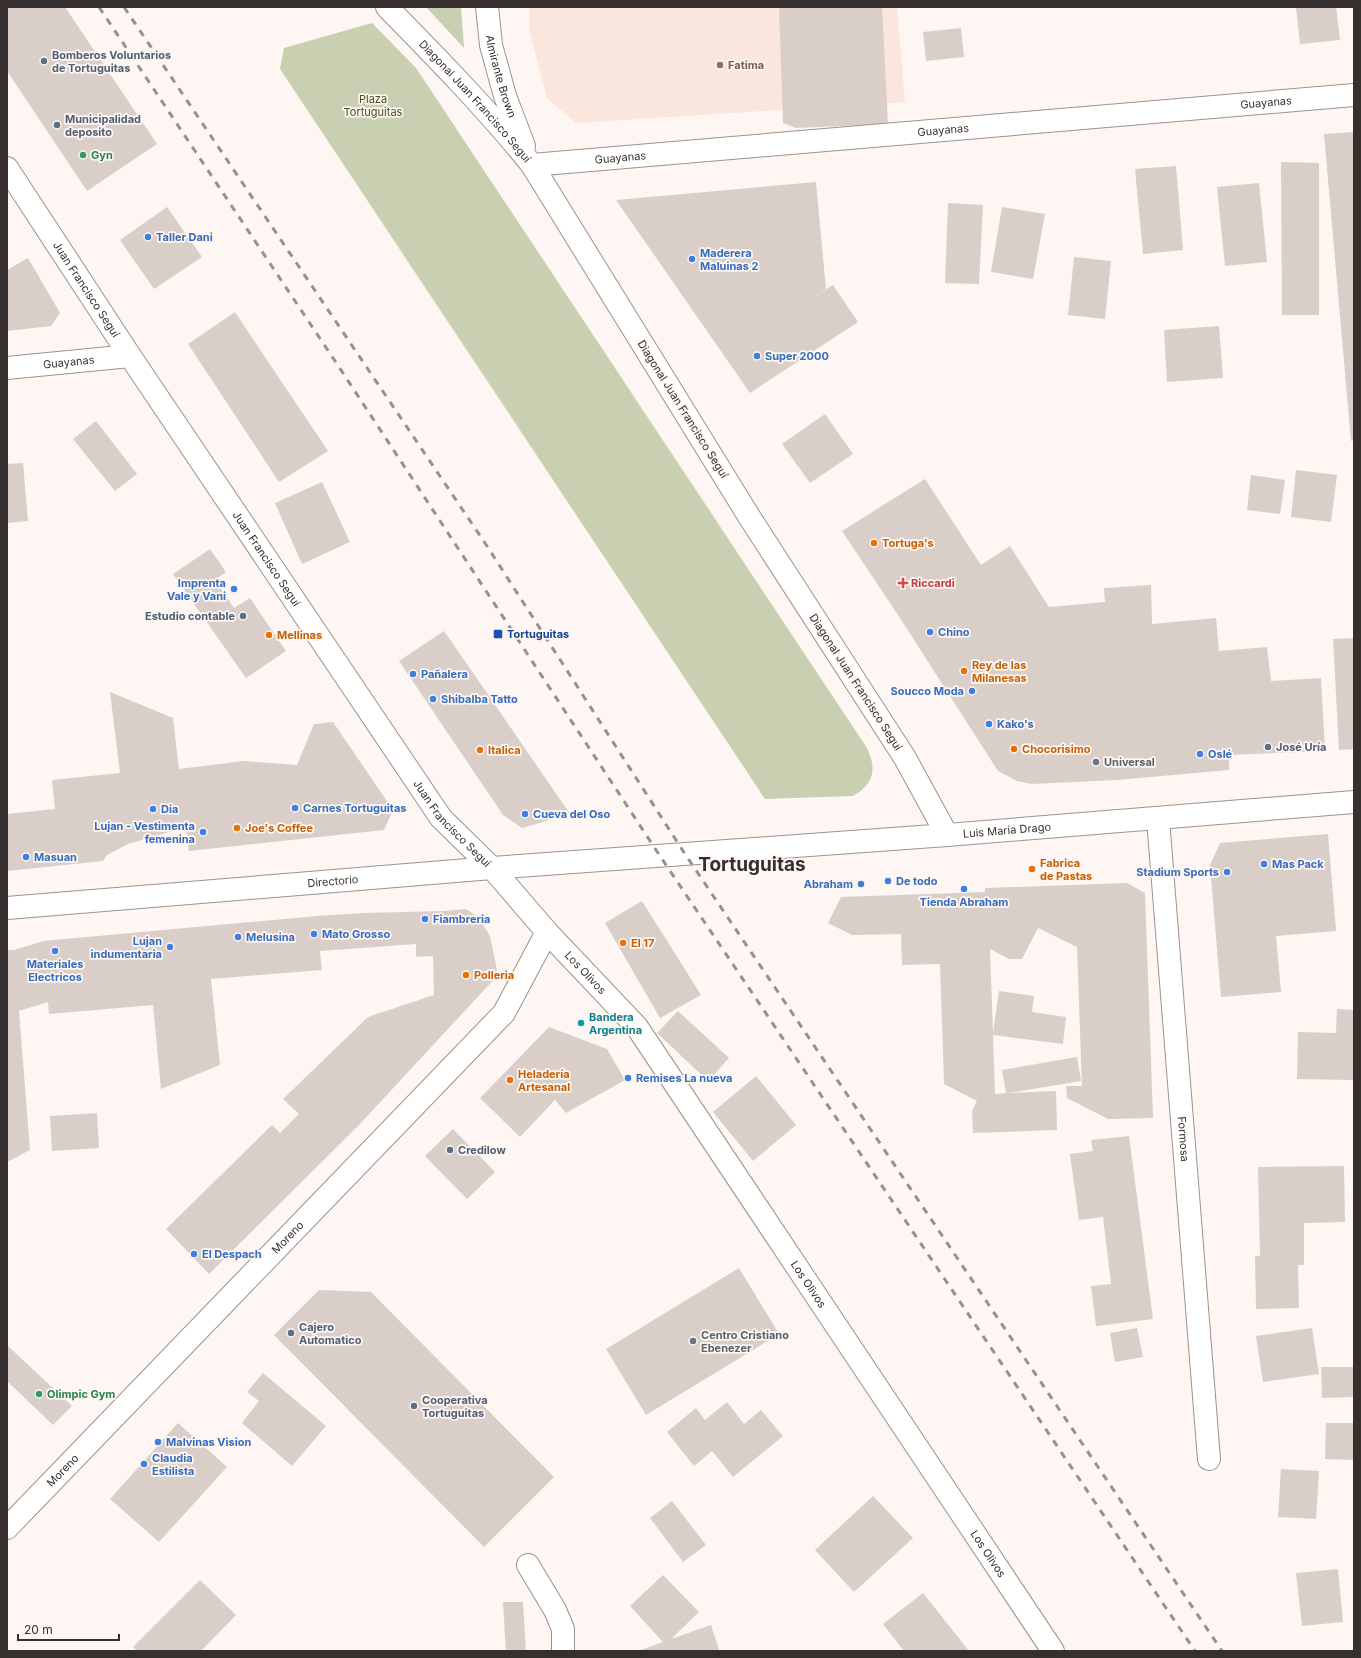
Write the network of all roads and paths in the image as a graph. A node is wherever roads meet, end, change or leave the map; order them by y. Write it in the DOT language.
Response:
graph roads {
  1 [pos="387,7"];
  2 [pos="487,7"];
  3 [pos="1354,95"];
  4 [pos="532,165"];
  5 [pos="7,168"];
  6 [pos="130,356"];
  7 [pos="7,368"];
  8 [pos="1354,802"];
  9 [pos="1158,819"];
  10 [pos="947,835"];
  11 [pos="660,856"];
  12 [pos="492,868"];
  13 [pos="7,908"];
  14 [pos="547,932"];
  15 [pos="1209,1459"];
  16 [pos="7,1528"];
  17 [pos="528,1565"];
  18 [pos="563,1651"];
  19 [pos="1053,1651"];
  1 -- 4 [label="street, Diagonal Juan Francisco Seguí"];
  2 -- 4 [label="street, Almirante Brown"];
  3 -- 4 [label="street, Guayanas"];
  4 -- 10 [label="street, Diagonal Juan Francisco Seguí"];
  5 -- 6 [label="street, Juan Francisco Seguí"];
  6 -- 7 [label="street, Guayanas"];
  6 -- 12 [label="street, Juan Francisco Seguí"];
  8 -- 9 [label="street, Luis María Drago"];
  9 -- 10 [label="street, Luis María Drago"];
  9 -- 15 [label="street, Formosa"];
  10 -- 11 [label="street, Luis María Drago"];
  11 -- 12 [label="street, Directorio"];
  12 -- 13 [label="street, Directorio"];
  12 -- 14 [label="street, Juan Francisco Seguí"];
  14 -- 16 [label="street, Moreno"];
  14 -- 19 [label="street, Los Olivos"];
  17 -- 18 [label="street"];
}
